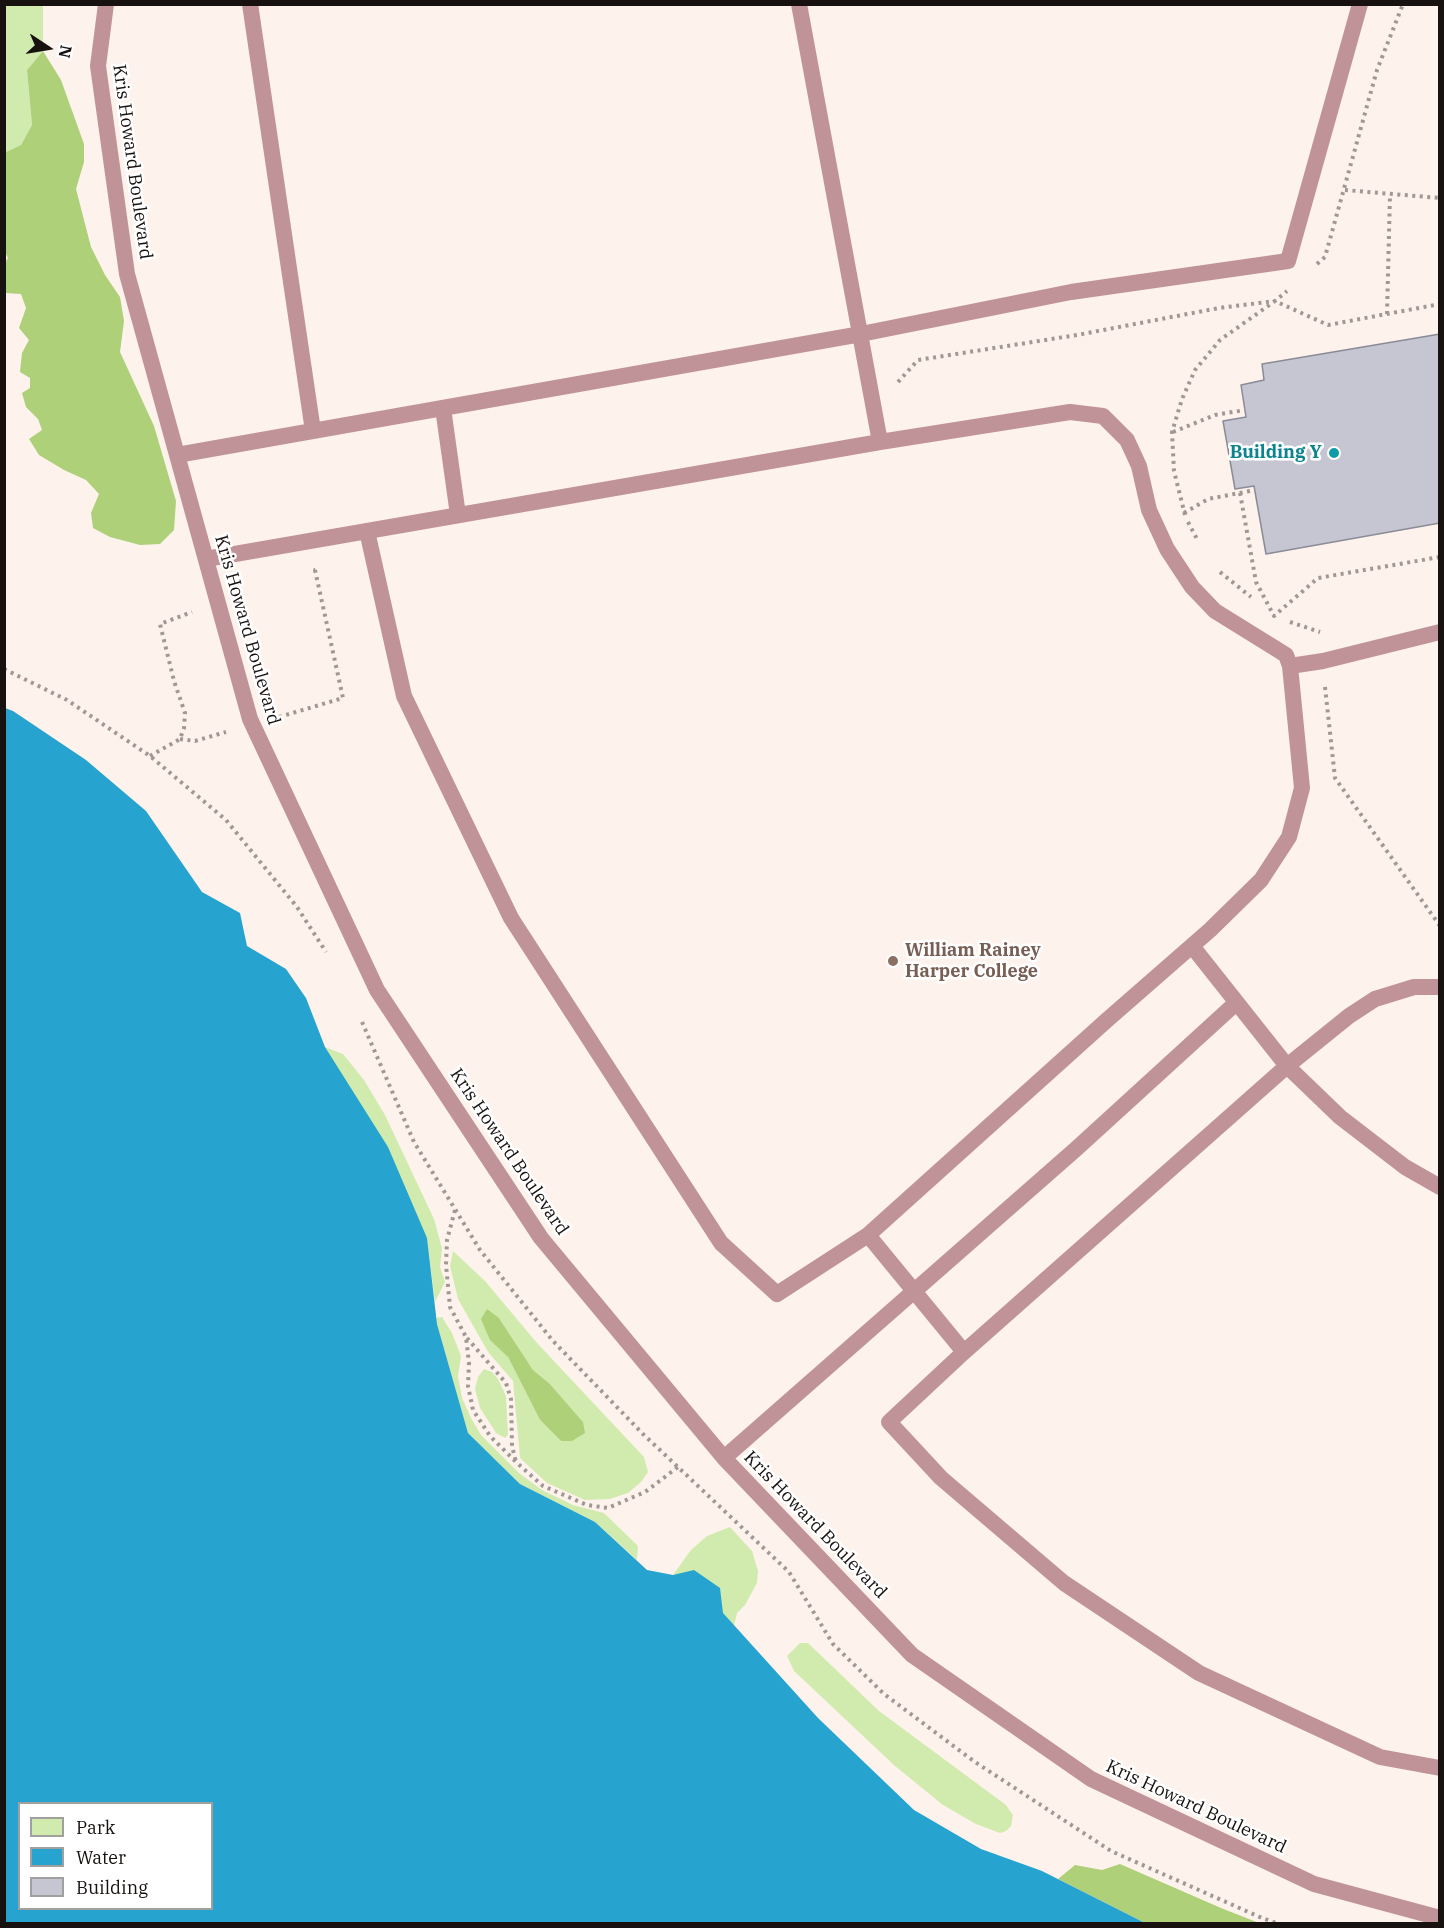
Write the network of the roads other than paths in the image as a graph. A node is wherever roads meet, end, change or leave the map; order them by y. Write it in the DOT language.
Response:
graph roads {
  1 [pos="106,4"];
  2 [pos="250,4"];
  3 [pos="800,4"];
  4 [pos="1360,4"];
  5 [pos="861,334"];
  6 [pos="442,408"];
  7 [pos="314,431"];
  8 [pos="880,442"];
  9 [pos="177,455"];
  10 [pos="458,515"];
  11 [pos="367,531"];
  12 [pos="206,559"];
  13 [pos="1440,632"];
  14 [pos="1290,666"];
  15 [pos="1192,946"];
  16 [pos="1440,987"];
  17 [pos="1236,1003"];
  18 [pos="1287,1066"];
  19 [pos="1440,1187"];
  20 [pos="868,1235"];
  21 [pos="914,1291"];
  22 [pos="964,1352"];
  23 [pos="724,1458"];
  24 [pos="1440,1768"];
  25 [pos="1440,1918"];
  1 -- 9 [label="lane, Kris Howard Boulevard"];
  2 -- 7 [label="lane"];
  3 -- 5 [label="lane"];
  4 -- 5 [label="lane"];
  5 -- 6 [label="lane"];
  5 -- 8 [label="lane"];
  6 -- 7 [label="lane"];
  6 -- 10 [label="lane"];
  7 -- 9 [label="lane"];
  8 -- 10 [label="lane"];
  8 -- 14 [label="lane"];
  9 -- 12 [label="lane, Kris Howard Boulevard"];
  10 -- 11 [label="lane"];
  11 -- 12 [label="lane"];
  11 -- 20 [label="lane"];
  12 -- 23 [label="lane, Kris Howard Boulevard"];
  13 -- 14 [label="lane"];
  14 -- 15 [label="lane"];
  15 -- 17 [label="lane"];
  15 -- 20 [label="lane"];
  16 -- 18 [label="lane"];
  17 -- 18 [label="lane"];
  17 -- 21 [label="lane"];
  18 -- 19 [label="lane"];
  18 -- 22 [label="lane"];
  20 -- 21 [label="lane"];
  21 -- 22 [label="lane"];
  21 -- 23 [label="lane"];
  22 -- 24 [label="lane"];
  23 -- 25 [label="lane, Kris Howard Boulevard"];
}
